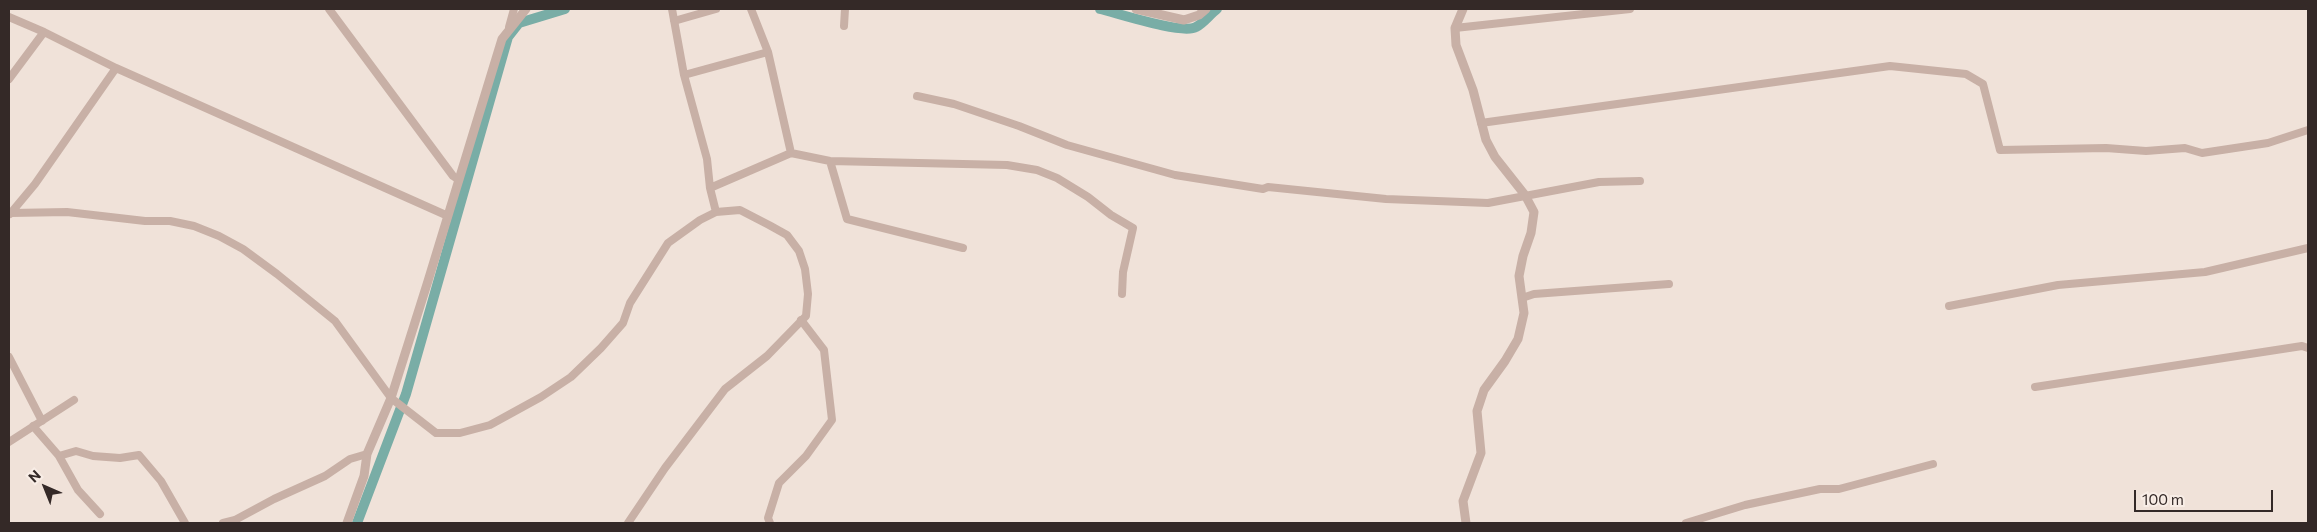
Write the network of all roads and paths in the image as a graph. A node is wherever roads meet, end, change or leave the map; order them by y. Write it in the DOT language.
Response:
graph roads {
  1 [pos="329,9"];
  2 [pos="514,9"];
  3 [pos="526,9"];
  4 [pos="672,9"];
  5 [pos="716,9"];
  6 [pos="751,9"];
  7 [pos="845,9"];
  8 [pos="1136,9"];
  9 [pos="1206,9"];
  10 [pos="1463,9"];
  11 [pos="1630,9"];
  12 [pos="9,17"];
  13 [pos="674,21"];
  14 [pos="844,26"];
  15 [pos="509,27"];
  16 [pos="1455,28"];
  17 [pos="44,32"];
  18 [pos="768,52"];
  19 [pos="116,68"];
  20 [pos="684,75"];
  21 [pos="9,79"];
  22 [pos="917,96"];
  23 [pos="1481,123"];
  24 [pos="2308,130"];
  25 [pos="791,153"];
  26 [pos="830,161"];
  27 [pos="459,180"];
  28 [pos="1640,181"];
  29 [pos="710,188"];
  30 [pos="1525,196"];
  31 [pos="716,212"];
  32 [pos="10,214"];
  33 [pos="448,216"];
  34 [pos="963,248"];
  35 [pos="2308,248"];
  36 [pos="1669,284"];
  37 [pos="1122,294"];
  38 [pos="1522,298"];
  39 [pos="1949,306"];
  40 [pos="801,320"];
  41 [pos="2308,348"];
  42 [pos="9,357"];
  43 [pos="2035,387"];
  44 [pos="391,398"];
  45 [pos="74,400"];
  46 [pos="42,421"];
  47 [pos="33,426"];
  48 [pos="9,442"];
  49 [pos="367,454"];
  50 [pos="59,456"];
  51 [pos="1932,464"];
  52 [pos="100,514"];
  53 [pos="185,523"];
  54 [pos="223,523"];
  55 [pos="347,523"];
  56 [pos="628,523"];
  57 [pos="770,523"];
  58 [pos="1466,523"];
  59 [pos="1686,523"];
  1 -- 27 [label="street"];
  2 -- 15 [label="street"];
  3 -- 15 [label="street"];
  4 -- 13 [label="street"];
  5 -- 13 [label="street"];
  6 -- 18 [label="street"];
  7 -- 14 [label="street"];
  8 -- 9 [label="street"];
  10 -- 16 [label="street"];
  11 -- 16 [label="street"];
  12 -- 17 [label="street"];
  13 -- 20 [label="street"];
  15 -- 27 [label="street"];
  16 -- 23 [label="street"];
  17 -- 19 [label="street"];
  17 -- 21 [label="street"];
  18 -- 20 [label="street"];
  18 -- 25 [label="street"];
  19 -- 32 [label="street"];
  19 -- 33 [label="street"];
  20 -- 29 [label="street"];
  22 -- 30 [label="street"];
  23 -- 24 [label="street"];
  23 -- 30 [label="street"];
  25 -- 26 [label="street"];
  25 -- 29 [label="street"];
  26 -- 34 [label="street"];
  26 -- 37 [label="street"];
  27 -- 33 [label="street"];
  28 -- 30 [label="street"];
  29 -- 31 [label="street"];
  30 -- 38 [label="street"];
  31 -- 40 [label="street"];
  31 -- 44 [label="street"];
  32 -- 44 [label="street"];
  33 -- 44 [label="street"];
  35 -- 39 [label="street"];
  36 -- 38 [label="street"];
  38 -- 58 [label="street"];
  40 -- 56 [label="street"];
  40 -- 57 [label="street"];
  41 -- 43 [label="street"];
  42 -- 46 [label="street"];
  44 -- 49 [label="street"];
  45 -- 46 [label="street"];
  46 -- 47 [label="street"];
  47 -- 48 [label="street"];
  47 -- 50 [label="street"];
  49 -- 54 [label="street"];
  49 -- 55 [label="street"];
  50 -- 52 [label="street"];
  50 -- 53 [label="street"];
  51 -- 59 [label="street"];
}
